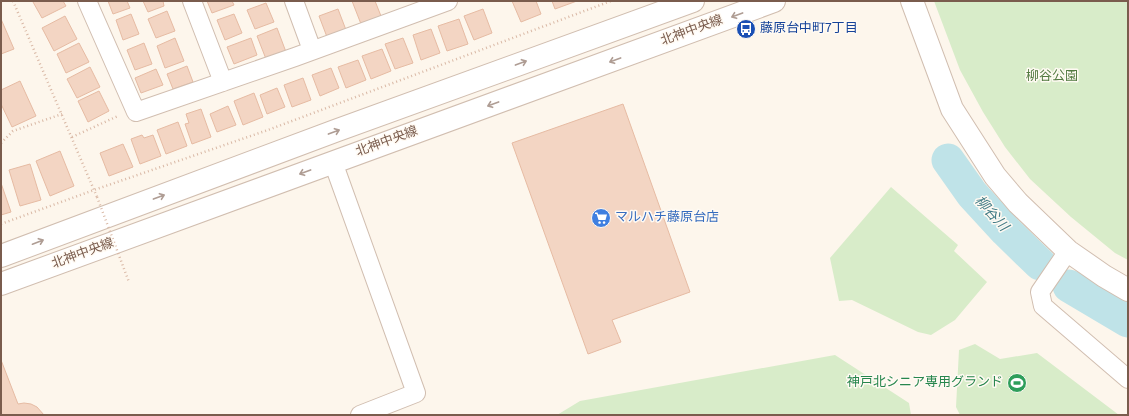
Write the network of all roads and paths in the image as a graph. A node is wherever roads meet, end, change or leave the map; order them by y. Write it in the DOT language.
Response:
graph roads {
  1 [pos="13,1"];
  2 [pos="87,1"];
  3 [pos="192,1"];
  4 [pos="294,1"];
  5 [pos="448,1"];
  6 [pos="611,1"];
  7 [pos="693,1"];
  8 [pos="774,1"];
  9 [pos="912,1"];
  10 [pos="404,8"];
  11 [pos="312,50"];
  12 [pos="223,82"];
  13 [pos="136,112"];
  14 [pos="62,114"];
  15 [pos="72,137"];
  16 [pos="1,143"];
  17 [pos="333,162"];
  18 [pos="94,190"];
  19 [pos="1,224"];
  20 [pos="1068,251"];
  21 [pos="1,256"];
  22 [pos="129,282"];
  23 [pos="1,284"];
  24 [pos="1128,290"];
  25 [pos="1128,378"];
  26 [pos="360,415"];
  1 -- 14 [label="path"];
  2 -- 13 [label="street"];
  3 -- 12 [label="street"];
  4 -- 11 [label="street"];
  5 -- 10 [label="street"];
  6 -- 18 [label="path"];
  21 -- 7 [label="street, one-way"];
  8 -- 17 [label="street, 北神中央線, one-way"];
  9 -- 20 [label="street"];
  10 -- 11 [label="street"];
  11 -- 12 [label="street"];
  12 -- 13 [label="street"];
  13 -- 15 [label="path"];
  14 -- 15 [label="path"];
  14 -- 16 [label="path"];
  15 -- 18 [label="path"];
  17 -- 23 [label="street, 北神中央線, one-way"];
  17 -- 26 [label="street"];
  18 -- 19 [label="path"];
  18 -- 22 [label="path, bridge"];
  20 -- 24 [label="street"];
  20 -- 25 [label="street"];
}
